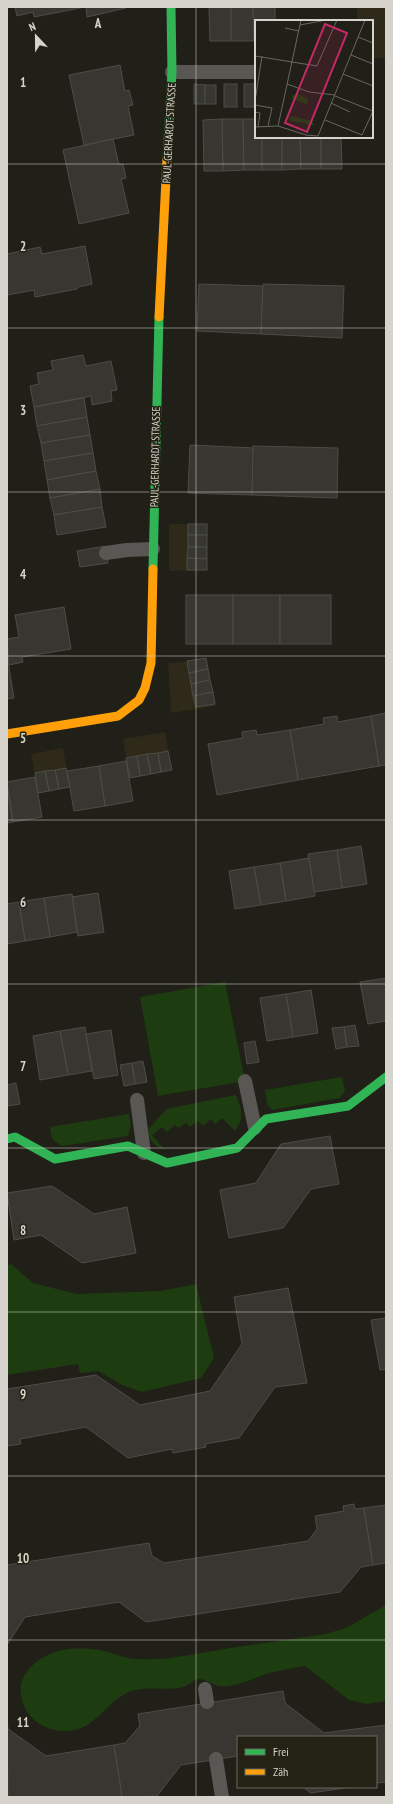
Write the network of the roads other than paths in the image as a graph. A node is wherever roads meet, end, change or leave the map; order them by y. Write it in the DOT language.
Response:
graph roads {
  1 [pos="171,7"];
  2 [pos="172,72"];
  3 [pos="255,72"];
  4 [pos="153,549"];
  5 [pos="106,553"];
  6 [pos="7,734"];
  7 [pos="386,1077"];
  8 [pos="245,1081"];
  9 [pos="137,1100"];
  10 [pos="255,1128"];
  11 [pos="7,1139"];
  12 [pos="144,1153"];
  13 [pos="205,1688"];
  14 [pos="208,1702"];
  15 [pos="216,1759"];
  16 [pos="222,1797"];
  1 -- 2 [label="street, PAUL-GERHARDT-STRASSE"];
  2 -- 3 [label="lane, PAUL-GERHARDT-STRASSE"];
  2 -- 4 [label="street, PAUL-GERHARDT-STRASSE"];
  4 -- 5 [label="lane"];
  4 -- 6 [label="street, PAUL-GERHARDT-STRASSE"];
  7 -- 10 [label="street"];
  8 -- 10 [label="lane"];
  9 -- 12 [label="lane"];
  10 -- 12 [label="street"];
  11 -- 12 [label="street"];
  13 -- 14 [label="lane"];
  15 -- 16 [label="lane"];
}
